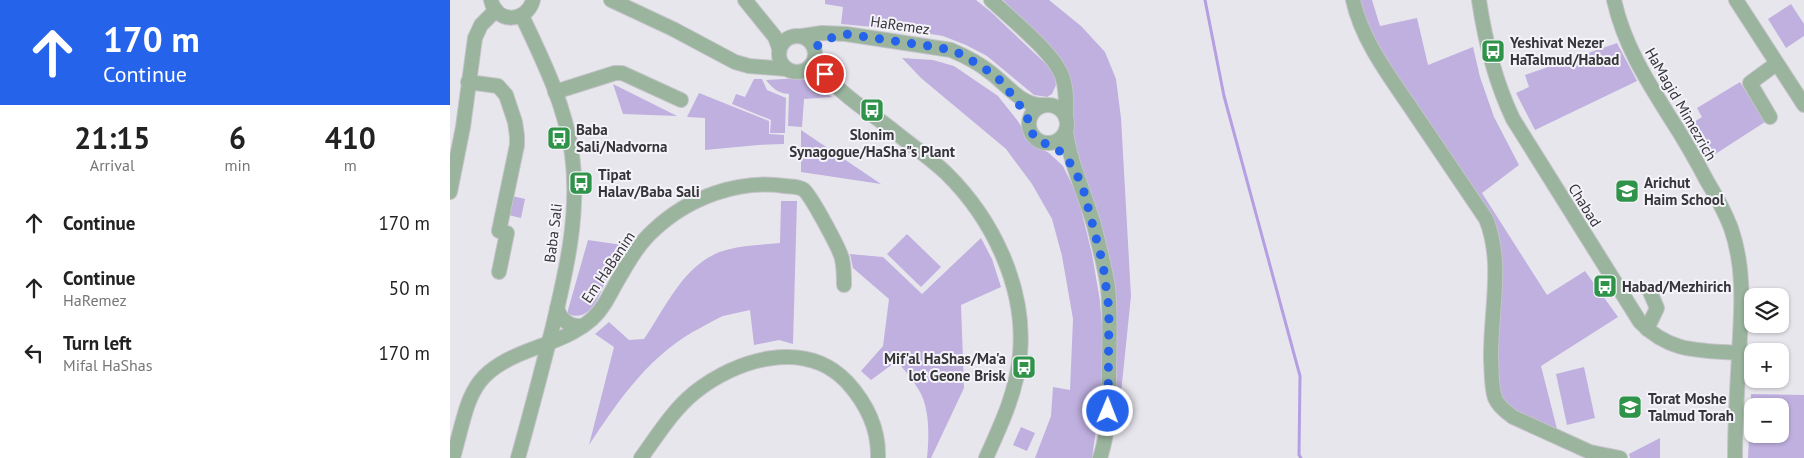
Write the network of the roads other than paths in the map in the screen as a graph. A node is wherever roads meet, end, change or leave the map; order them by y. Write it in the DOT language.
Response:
graph roads {
  1 [pos="534,0"];
  2 [pos="611,0"];
  3 [pos="991,0"];
  4 [pos="1353,0"];
  5 [pos="1479,0"];
  6 [pos="1614,0"];
  7 [pos="1736,0"];
  8 [pos="748,4"];
  9 [pos="493,5"];
  10 [pos="522,16"];
  11 [pos="846,34"];
  12 [pos="798,36"];
  13 [pos="779,51"];
  14 [pos="815,52"];
  15 [pos="1776,64"];
  16 [pos="757,67"];
  17 [pos="787,69"];
  18 [pos="805,70"];
  19 [pos="468,82"];
  20 [pos="1002,82"];
  21 [pos="1064,83"];
  22 [pos="842,91"];
  23 [pos="555,92"];
  24 [pos="681,100"];
  25 [pos="1046,105"];
  26 [pos="1804,105"];
  27 [pos="1770,117"];
  28 [pos="1029,121"];
  29 [pos="1066,124"];
  30 [pos="1046,143"];
  31 [pos="453,156"];
  32 [pos="1076,172"];
  33 [pos="450,192"];
  34 [pos="499,272"];
  35 [pos="844,285"];
  36 [pos="1650,292"];
  37 [pos="557,308"];
  38 [pos="583,326"];
  39 [pos="1647,329"];
  40 [pos="548,343"];
  41 [pos="1739,353"];
  42 [pos="453,458"];
  43 [pos="518,458"];
  44 [pos="641,458"];
  45 [pos="878,458"];
  46 [pos="986,458"];
  47 [pos="1100,458"];
  48 [pos="1620,458"];
  49 [pos="1735,458"];
  1 -- 10 [label="street"];
  2 -- 16 [label="street"];
  3 -- 21 [label="street"];
  4 -- 48 [label="street"];
  5 -- 39 [label="street, Chabad"];
  6 -- 41 [label="street, HaMagid Mimezrich"];
  7 -- 15 [label="street"];
  8 -- 12 [label="street"];
  8 -- 13 [label="street"];
  9 -- 10 [label="street"];
  9 -- 19 [label="street"];
  10 -- 23 [label="street, Baba Sali"];
  11 -- 12 [label="street, HaRemez"];
  11 -- 14 [label="street, HaRemez"];
  11 -- 20 [label="street, HaRemez"];
  12 -- 13 [label="street"];
  12 -- 14 [label="street"];
  13 -- 16 [label="street"];
  13 -- 17 [label="street"];
  14 -- 18 [label="street"];
  14 -- 22 [label="street"];
  15 -- 26 [label="street"];
  15 -- 27 [label="street"];
  16 -- 17 [label="street"];
  17 -- 18 [label="street"];
  18 -- 22 [label="street"];
  19 -- 31 [label="street"];
  19 -- 34 [label="street"];
  20 -- 25 [label="street, HaRemez"];
  20 -- 28 [label="street, HaRemez"];
  21 -- 25 [label="street"];
  21 -- 29 [label="street"];
  22 -- 46 [label="street"];
  23 -- 24 [label="street"];
  23 -- 37 [label="street, Baba Sali"];
  25 -- 28 [label="street"];
  25 -- 29 [label="street"];
  28 -- 30 [label="street"];
  29 -- 30 [label="street"];
  29 -- 32 [label="street"];
  30 -- 32 [label="street"];
  31 -- 33 [label="street"];
  32 -- 47 [label="street"];
  35 -- 38 [label="street, Em HaBanim"];
  36 -- 39 [label="street"];
  37 -- 38 [label="street"];
  37 -- 40 [label="street, Baba Sali"];
  38 -- 40 [label="street, Em HaBanim"];
  39 -- 41 [label="street, Chabad"];
  40 -- 42 [label="street, Em HaBanim"];
  40 -- 43 [label="street, Baba Sali"];
  41 -- 49 [label="street, HaMagid Mimezrich"];
  44 -- 45 [label="street"];
}
